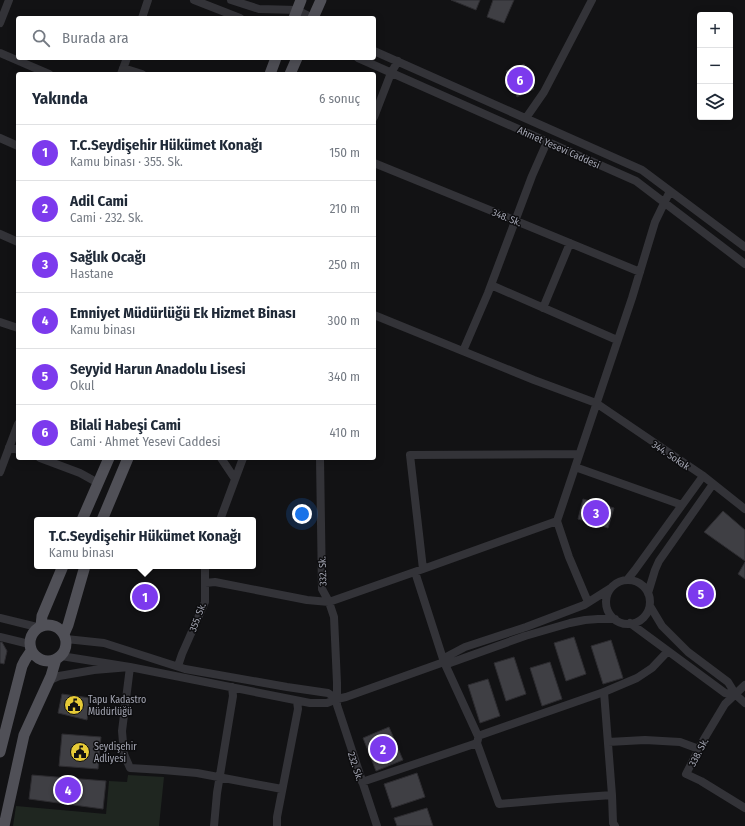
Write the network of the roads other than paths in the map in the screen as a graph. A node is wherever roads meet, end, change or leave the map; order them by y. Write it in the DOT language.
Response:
graph roads {
  1 [pos="9,0"];
  2 [pos="148,0"];
  3 [pos="194,0"];
  4 [pos="231,0"];
  5 [pos="321,0"];
  6 [pos="592,0"];
  7 [pos="297,9"];
  8 [pos="143,16"];
  9 [pos="235,16"];
  10 [pos="309,16"];
  11 [pos="314,16"];
  12 [pos="0,23"];
  13 [pos="376,52"];
  14 [pos="0,53"];
  15 [pos="16,60"];
  16 [pos="16,60"];
  17 [pos="126,60"];
  18 [pos="275,60"];
  19 [pos="296,60"];
  20 [pos="362,60"];
  21 [pos="398,62"];
  22 [pos="122,71"];
  23 [pos="44,72"];
  24 [pos="271,72"];
  25 [pos="291,72"];
  26 [pos="391,73"];
  27 [pos="376,112"];
  28 [pos="526,118"];
  29 [pos="0,138"];
  30 [pos="547,142"];
  31 [pos="16,145"];
  32 [pos="376,164"];
  33 [pos="670,190"];
  34 [pos="664,203"];
  35 [pos="515,220"];
  36 [pos="0,234"];
  37 [pos="16,241"];
  38 [pos="570,243"];
  39 [pos="745,247"];
  40 [pos="745,264"];
  41 [pos="640,272"];
  42 [pos="491,285"];
  43 [pos="543,308"];
  44 [pos="376,316"];
  45 [pos="0,322"];
  46 [pos="16,327"];
  47 [pos="617,340"];
  48 [pos="464,351"];
  49 [pos="596,403"];
  50 [pos="16,429"];
  51 [pos="9,447"];
  52 [pos="16,449"];
  53 [pos="579,454"];
  54 [pos="45,460"];
  55 [pos="108,460"];
  56 [pos="127,460"];
  57 [pos="222,460"];
  58 [pos="242,460"];
  59 [pos="320,460"];
  60 [pos="575,467"];
  61 [pos="0,472"];
  62 [pos="703,476"];
  63 [pos="235,480"];
  64 [pos="98,483"];
  65 [pos="713,484"];
  66 [pos="682,505"];
  67 [pos="745,509"];
  68 [pos="83,517"];
  69 [pos="103,517"];
  70 [pos="221,517"];
  71 [pos="556,521"];
  72 [pos="62,569"];
  73 [pos="84,569"];
  74 [pos="205,569"];
  75 [pos="419,571"];
  76 [pos="627,580"];
  77 [pos="205,583"];
  78 [pos="611,588"];
  79 [pos="648,593"];
  80 [pos="329,602"];
  81 [pos="588,602"];
  82 [pos="650,606"];
  83 [pos="0,618"];
  84 [pos="615,619"];
  85 [pos="630,623"];
  86 [pos="39,626"];
  87 [pos="65,636"];
  88 [pos="0,637"];
  89 [pos="30,647"];
  90 [pos="668,651"];
  91 [pos="58,658"];
  92 [pos="444,662"];
  93 [pos="178,666"];
  94 [pos="130,667"];
  95 [pos="48,681"];
  96 [pos="745,685"];
  97 [pos="232,688"];
  98 [pos="604,692"];
  99 [pos="736,695"];
  100 [pos="298,701"];
  101 [pos="337,702"];
  102 [pos="745,703"];
  103 [pos="2,736"];
  104 [pos="478,740"];
  105 [pos="608,742"];
  106 [pos="699,749"];
  107 [pos="0,752"];
  108 [pos="220,778"];
  109 [pos="362,782"];
  110 [pos="282,789"];
  111 [pos="612,795"];
  112 [pos="745,808"];
  113 [pos="4,826"];
  114 [pos="214,826"];
  115 [pos="277,826"];
  116 [pos="377,826"];
  117 [pos="615,826"];
  1 -- 12 [label="street"];
  2 -- 8 [label="street"];
  3 -- 9 [label="street"];
  4 -- 7 [label="street"];
  5 -- 11 [label="main road"];
  6 -- 28 [label="street"];
  7 -- 10 [label="street"];
  13 -- 21 [label="street, Ahmet Yesevi Caddesi"];
  14 -- 15 [label="street"];
  16 -- 23 [label="street"];
  17 -- 22 [label="street"];
  18 -- 24 [label="main road"];
  19 -- 25 [label="main road"];
  20 -- 26 [label="street, Ahmet Yesevi Caddesi"];
  21 -- 26 [label="street"];
  21 -- 28 [label="street, Ahmet Yesevi Caddesi"];
  26 -- 27 [label="street"];
  26 -- 30 [label="street, Ahmet Yesevi Caddesi"];
  28 -- 33 [label="street, Ahmet Yesevi Caddesi"];
  29 -- 31 [label="street"];
  30 -- 34 [label="street, Ahmet Yesevi Caddesi"];
  30 -- 35 [label="street"];
  32 -- 35 [label="street, 348. Sk."];
  33 -- 34 [label="street"];
  33 -- 39 [label="street, Ahmet Yesevi Caddesi"];
  34 -- 40 [label="street, Ahmet Yesevi Caddesi"];
  34 -- 41 [label="street"];
  35 -- 38 [label="street, 348. Sk."];
  35 -- 42 [label="street"];
  36 -- 37 [label="street"];
  38 -- 41 [label="street, 348. Sk."];
  38 -- 43 [label="street"];
  41 -- 47 [label="street"];
  42 -- 43 [label="street"];
  42 -- 48 [label="street"];
  43 -- 47 [label="street"];
  44 -- 48 [label="street, 344. Sokak"];
  45 -- 46 [label="street"];
  47 -- 49 [label="street"];
  48 -- 49 [label="street, 344. Sokak"];
  49 -- 53 [label="street"];
  49 -- 62 [label="street, 344. Sokak"];
  50 -- 51 [label="street"];
  51 -- 52 [label="street"];
  51 -- 61 [label="street"];
  53 -- 60 [label="street"];
  53 -- 75 [label="street"];
  54 -- 64 [label="street"];
  55 -- 64 [label="main road"];
  56 -- 69 [label="main road"];
  57 -- 63 [label="street"];
  58 -- 63 [label="street"];
  59 -- 80 [label="street, 332. Sk."];
  60 -- 66 [label="street"];
  60 -- 71 [label="street"];
  62 -- 65 [label="street, 344. Sokak"];
  62 -- 66 [label="street"];
  63 -- 70 [label="street"];
  64 -- 68 [label="main road"];
  65 -- 67 [label="street, 344. Sokak"];
  65 -- 79 [label="street"];
  66 -- 76 [label="street"];
  71 -- 75 [label="street"];
  71 -- 81 [label="street"];
  72 -- 86 [label="main road"];
  73 -- 87 [label="main road"];
  74 -- 77 [label="street, 355. Sk."];
  75 -- 80 [label="street"];
  75 -- 92 [label="street"];
  76 -- 78 [label="street"];
  76 -- 79 [label="street"];
  77 -- 80 [label="street"];
  77 -- 93 [label="street, 355. Sk."];
  78 -- 81 [label="street"];
  78 -- 84 [label="street"];
  79 -- 82 [label="street"];
  80 -- 101 [label="street, 332. Sk."];
  81 -- 92 [label="street"];
  82 -- 85 [label="street"];
  82 -- 99 [label="street"];
  83 -- 86 [label="street"];
  84 -- 85 [label="street"];
  84 -- 92 [label="street"];
  85 -- 90 [label="street"];
  86 -- 87 [label="main road"];
  86 -- 89 [label="main road"];
  87 -- 91 [label="main road"];
  87 -- 93 [label="street"];
  88 -- 89 [label="street"];
  89 -- 91 [label="main road"];
  89 -- 103 [label="main road"];
  90 -- 98 [label="street"];
  90 -- 99 [label="street"];
  91 -- 94 [label="street"];
  91 -- 95 [label="main road"];
  92 -- 101 [label="street"];
  92 -- 104 [label="street"];
  93 -- 101 [label="street"];
  94 -- 95 [label="street"];
  94 -- 97 [label="street"];
  94 -- 108 [label="street"];
  95 -- 113 [label="main road"];
  96 -- 99 [label="street, 338. Sk."];
  97 -- 100 [label="street"];
  97 -- 108 [label="street"];
  98 -- 104 [label="street"];
  98 -- 105 [label="street"];
  99 -- 102 [label="street"];
  99 -- 106 [label="street, 338. Sk."];
  100 -- 101 [label="street"];
  100 -- 110 [label="street"];
  101 -- 109 [label="street, 232. Sk."];
  103 -- 107 [label="main road"];
  104 -- 109 [label="street"];
  104 -- 111 [label="street"];
  105 -- 106 [label="street"];
  105 -- 111 [label="street"];
  106 -- 112 [label="street, 338. Sk."];
  108 -- 110 [label="street"];
  108 -- 114 [label="street"];
  109 -- 116 [label="street, 232. Sk."];
  110 -- 115 [label="street"];
  111 -- 117 [label="street"];
}
